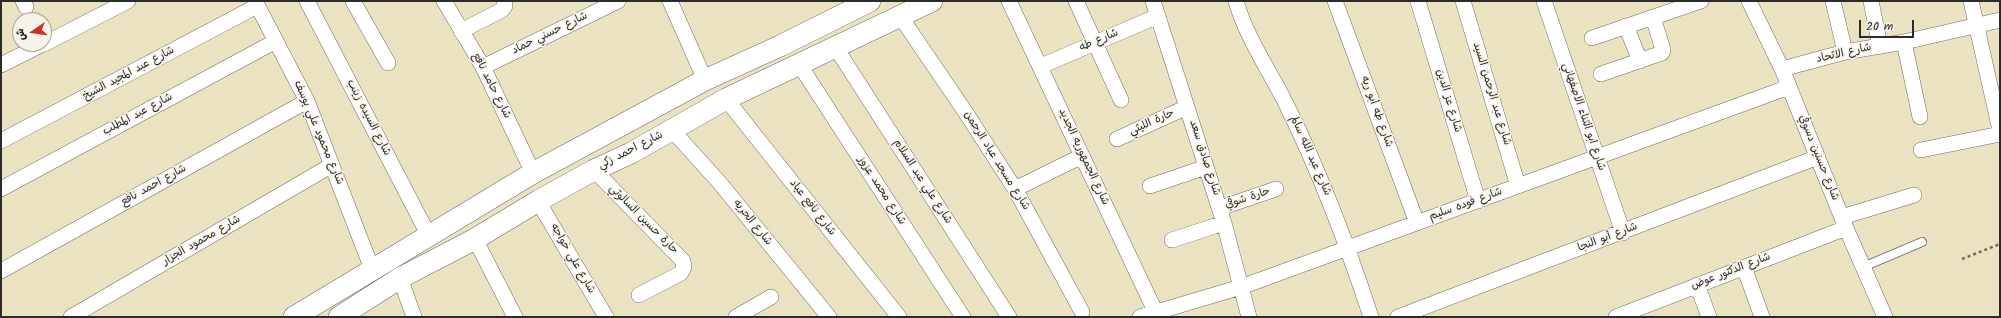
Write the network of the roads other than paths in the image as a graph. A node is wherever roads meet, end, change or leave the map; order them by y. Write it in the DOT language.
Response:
graph roads {
  1 [pos="128,1"];
  2 [pos="307,1"];
  3 [pos="352,1"];
  4 [pos="444,1"];
  5 [pos="504,1"];
  6 [pos="618,1"];
  7 [pos="670,1"];
  8 [pos="870,1"];
  9 [pos="932,1"];
  10 [pos="1009,1"];
  11 [pos="1076,1"];
  12 [pos="1153,1"];
  13 [pos="1236,1"];
  14 [pos="1335,1"];
  15 [pos="1418,1"];
  16 [pos="1463,1"];
  17 [pos="1544,1"];
  18 [pos="1701,1"];
  19 [pos="1749,1"];
  20 [pos="1833,1"];
  21 [pos="1871,1"];
  22 [pos="1971,1"];
  23 [pos="256,4"];
  24 [pos="900,16"];
  25 [pos="1158,16"];
  26 [pos="1653,17"];
  27 [pos="2000,20"];
  28 [pos="1626,26"];
  29 [pos="1977,27"];
  30 [pos="461,31"];
  31 [pos="1592,38"];
  32 [pos="52,40"];
  33 [pos="276,41"];
  34 [pos="1096,42"];
  35 [pos="1904,42"];
  36 [pos="1880,46"];
  37 [pos="836,48"];
  38 [pos="28,52"];
  39 [pos="1845,52"];
  40 [pos="1640,61"];
  41 [pos="388,63"];
  42 [pos="799,64"];
  43 [pos="1,65"];
  44 [pos="1041,66"];
  45 [pos="483,67"];
  46 [pos="1782,69"];
  47 [pos="1601,74"];
  48 [pos="705,80"];
  49 [pos="1789,87"];
  50 [pos="726,99"];
  51 [pos="1121,100"];
  52 [pos="307,101"];
  53 [pos="1187,107"];
  54 [pos="1920,117"];
  55 [pos="617,128"];
  56 [pos="672,130"];
  57 [pos="2000,130"];
  58 [pos="2000,134"];
  59 [pos="1117,139"];
  60 [pos="1,141"];
  61 [pos="1921,150"];
  62 [pos="631,153"];
  63 [pos="1082,156"];
  64 [pos="1818,157"];
  65 [pos="1597,158"];
  66 [pos="332,165"];
  67 [pos="1206,167"];
  68 [pos="594,170"];
  69 [pos="533,173"];
  70 [pos="1150,186"];
  71 [pos="1518,186"];
  72 [pos="1,188"];
  73 [pos="1015,189"];
  74 [pos="1276,189"];
  75 [pos="1914,196"];
  76 [pos="538,200"];
  77 [pos="1478,201"];
  78 [pos="1220,208"];
  79 [pos="1844,222"];
  80 [pos="1224,223"];
  81 [pos="1417,223"];
  82 [pos="1623,233"];
  83 [pos="429,236"];
  84 [pos="475,239"];
  85 [pos="1172,240"];
  86 [pos="1922,242"];
  87 [pos="1348,248"];
  88 [pos="1744,267"];
  89 [pos="1863,267"];
  90 [pos="372,269"];
  91 [pos="1,271"];
  92 [pos="400,278"];
  93 [pos="1697,285"];
  94 [pos="1241,287"];
  95 [pos="639,295"];
  96 [pos="771,297"];
  97 [pos="1082,312"];
  98 [pos="1156,313"];
  99 [pos="71,317"];
  100 [pos="294,317"];
  101 [pos="339,317"];
  102 [pos="414,317"];
  103 [pos="515,317"];
  104 [pos="606,317"];
  105 [pos="736,317"];
  106 [pos="829,317"];
  107 [pos="899,317"];
  108 [pos="963,317"];
  109 [pos="1009,317"];
  110 [pos="1140,317"];
  111 [pos="1249,317"];
  112 [pos="1371,317"];
  113 [pos="1398,317"];
  114 [pos="1616,317"];
  115 [pos="1709,317"];
  116 [pos="1762,317"];
  117 [pos="1885,317"];
  1 -- 32 [label="street"];
  2 -- 83 [label="street, شارع السيده زينب"];
  3 -- 41 [label="street"];
  4 -- 30 [label="street, شارع حامد نافع"];
  5 -- 30 [label="street"];
  6 -- 45 [label="street, شارع حسني حماد"];
  7 -- 48 [label="street"];
  8 -- 48 [label="street"];
  9 -- 24 [label="street, شارع احمد زكي"];
  10 -- 44 [label="street, شارع الجمهوريه الجديد"];
  11 -- 34 [label="street"];
  12 -- 25 [label="street, شارع صادق سعد"];
  13 -- 87 [label="street, شارع عبد الله سالم"];
  14 -- 81 [label="street, شارع طه أبو ريه"];
  15 -- 77 [label="street, شارع عز الدين"];
  16 -- 71 [label="street, شارع عبد الرحمن السيد"];
  17 -- 65 [label="street, شارع ابو الثناء الاصفهاني"];
  18 -- 26 [label="street"];
  19 -- 46 [label="street, شارع حسنين دسوقي"];
  20 -- 39 [label="street"];
  21 -- 36 [label="street"];
  22 -- 29 [label="street"];
  23 -- 33 [label="street, شارع محمود علي يوسف"];
  23 -- 60 [label="street, شارع عبد المجيد الشيخ"];
  24 -- 37 [label="street, شارع احمد زكي"];
  24 -- 73 [label="street, شارع مسجد عباد الرحمن"];
  25 -- 34 [label="street, شارع طه"];
  25 -- 53 [label="street, شارع صادق سعد"];
  26 -- 28 [label="street"];
  26 -- 40 [label="street"];
  27 -- 29 [label="street, شارع الاتحاد"];
  28 -- 31 [label="street"];
  28 -- 40 [label="street"];
  29 -- 35 [label="street, شارع الاتحاد"];
  29 -- 57 [label="street"];
  30 -- 45 [label="street, شارع حامد نافع"];
  33 -- 52 [label="street, شارع محمود علي يوسف"];
  33 -- 72 [label="street, شارع عبد المطلب"];
  34 -- 44 [label="street, شارع طه"];
  34 -- 51 [label="street"];
  35 -- 36 [label="street, شارع الاتحاد"];
  35 -- 54 [label="street"];
  36 -- 39 [label="street, شارع الاتحاد"];
  37 -- 42 [label="street, شارع احمد زكي"];
  37 -- 109 [label="street, شارع علي عبد السلام"];
  38 -- 43 [label="street"];
  39 -- 46 [label="street, شارع الاتحاد"];
  40 -- 47 [label="street"];
  42 -- 50 [label="street, شارع احمد زكي"];
  42 -- 108 [label="street, شارع محمد عزوز"];
  44 -- 63 [label="street, شارع الجمهوريه الجديد"];
  45 -- 69 [label="street, شارع حامد نافع"];
  46 -- 49 [label="street, شارع حسنين دسوقي"];
  48 -- 55 [label="street"];
  49 -- 64 [label="street, شارع حسنين دسوقي"];
  49 -- 65 [label="street, شارع فوده سليم"];
  50 -- 56 [label="street, شارع احمد زكي"];
  50 -- 107 [label="street, شارع نافع عياد"];
  52 -- 66 [label="street, شارع محمود علي يوسف"];
  52 -- 91 [label="street, شارع احمد نافع"];
  53 -- 59 [label="street, حارة الليثي"];
  53 -- 67 [label="street, شارع صادق سعد"];
  55 -- 62 [label="street"];
  55 -- 69 [label="street"];
  56 -- 62 [label="street, شارع احمد زكي"];
  56 -- 106 [label="street, شارع الحريه"];
  58 -- 61 [label="street"];
  62 -- 68 [label="street, شارع احمد زكي"];
  63 -- 73 [label="street"];
  63 -- 98 [label="street, شارع الجمهوريه الجديد"];
  64 -- 79 [label="street, شارع حسنين دسوقي"];
  64 -- 82 [label="street, شارع أبو النجا"];
  65 -- 71 [label="street, شارع فوده سليم"];
  65 -- 82 [label="street, شارع ابو الثناء الاصفهاني"];
  66 -- 90 [label="street, شارع محمود علي يوسف"];
  66 -- 99 [label="street, شارع محمود الجزار"];
  67 -- 70 [label="street"];
  67 -- 78 [label="street, شارع صادق سعد"];
  68 -- 76 [label="street, شارع احمد زكي"];
  68 -- 95 [label="street, حارة حسين السالوتي"];
  69 -- 83 [label="street"];
  71 -- 77 [label="street, شارع فوده سليم"];
  73 -- 97 [label="street, شارع مسجد عباد الرحمن"];
  74 -- 78 [label="street, حارة شوقي"];
  75 -- 79 [label="street, شارع الدكتور عوض"];
  76 -- 84 [label="street, شارع احمد زكي"];
  76 -- 104 [label="street, شارع علي خواجه"];
  77 -- 81 [label="street, شارع فوده سليم"];
  78 -- 80 [label="street, شارع صادق سعد"];
  79 -- 88 [label="street, شارع الدكتور عوض"];
  79 -- 89 [label="street, شارع حسنين دسوقي"];
  80 -- 85 [label="street"];
  80 -- 94 [label="street, شارع صادق سعد"];
  81 -- 87 [label="street, شارع فوده سليم"];
  82 -- 113 [label="street, شارع أبو النجا"];
  83 -- 90 [label="street"];
  84 -- 92 [label="street, شارع احمد زكي"];
  84 -- 103 [label="street"];
  86 -- 89 [label="lane"];
  87 -- 94 [label="street, شارع فوده سليم"];
  87 -- 112 [label="street, شارع عبد الله سالم"];
  88 -- 93 [label="street, شارع الدكتور عوض"];
  88 -- 116 [label="street"];
  89 -- 117 [label="street, شارع حسنين دسوقي"];
  90 -- 100 [label="street"];
  92 -- 101 [label="street, شارع احمد زكي"];
  92 -- 102 [label="street"];
  93 -- 114 [label="street, شارع الدكتور عوض"];
  93 -- 115 [label="street"];
  94 -- 98 [label="street, شارع فوده سليم"];
  94 -- 111 [label="street, شارع صادق سعد"];
  96 -- 105 [label="street"];
  98 -- 110 [label="street, شارع فوده سليم"];
}
